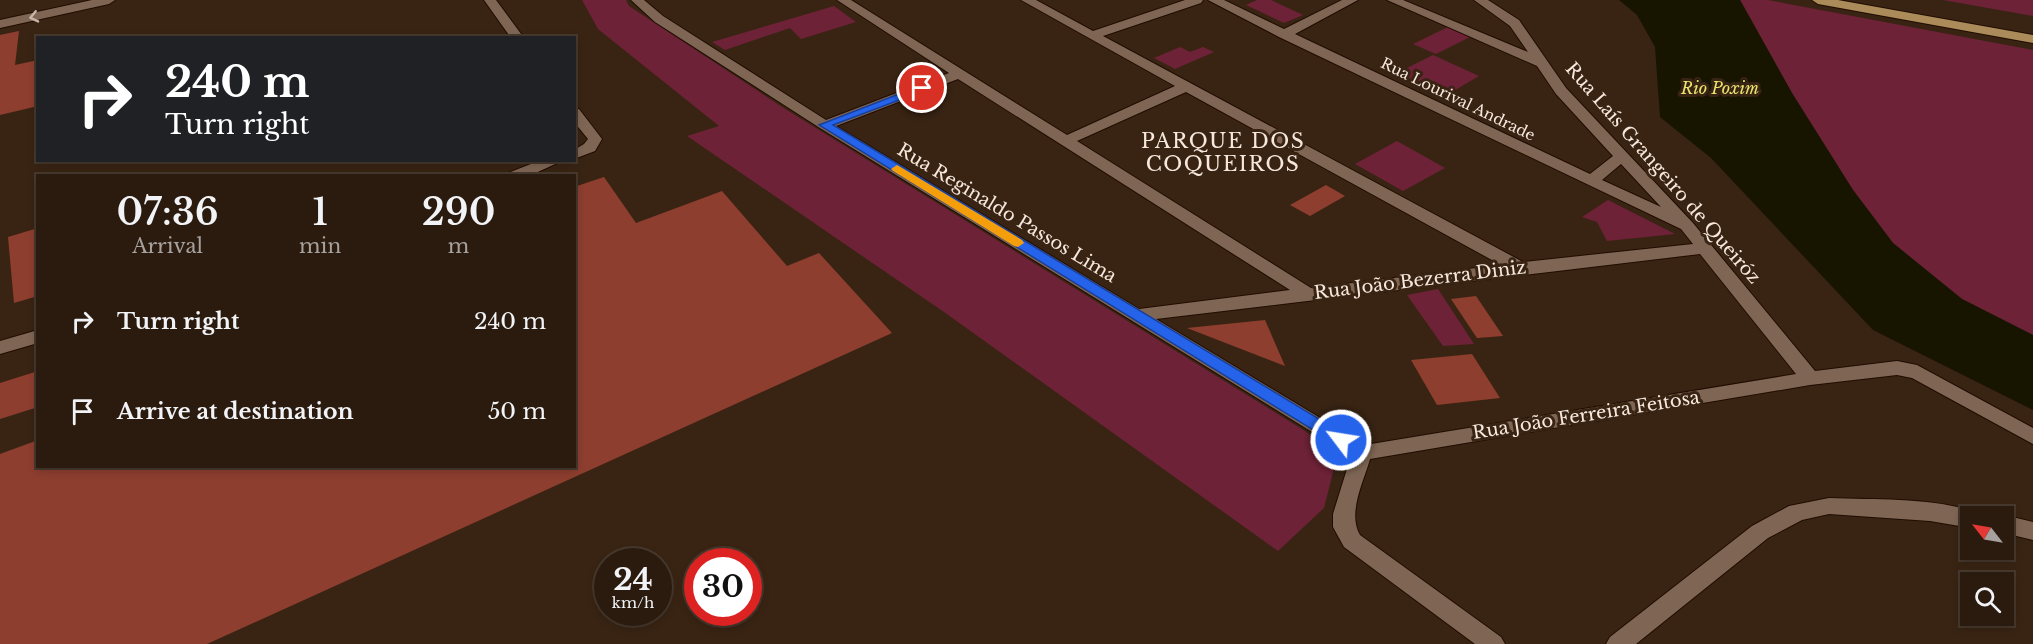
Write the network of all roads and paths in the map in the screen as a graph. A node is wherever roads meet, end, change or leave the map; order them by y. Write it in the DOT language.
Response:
graph roads {
  1 [pos="109,0"];
  2 [pos="490,0"];
  3 [pos="637,0"];
  4 [pos="843,0"];
  5 [pos="1027,0"];
  6 [pos="1197,0"];
  7 [pos="1214,0"];
  8 [pos="1353,0"];
  9 [pos="1393,0"];
  10 [pos="1480,0"];
  11 [pos="1818,0"];
  12 [pos="1872,0"];
  13 [pos="0,24"];
  14 [pos="2033,28"];
  15 [pos="1500,30"];
  16 [pos="1284,34"];
  17 [pos="1094,35"];
  18 [pos="517,36"];
  19 [pos="2033,39"];
  20 [pos="1544,64"];
  21 [pos="961,73"];
  22 [pos="1187,86"];
  23 [pos="576,115"];
  24 [pos="825,125"];
  25 [pos="1066,141"];
  26 [pos="576,154"];
  27 [pos="1622,156"];
  28 [pos="552,162"];
  29 [pos="518,174"];
  30 [pos="1591,181"];
  31 [pos="1688,226"];
  32 [pos="1705,248"];
  33 [pos="1520,268"];
  34 [pos="1307,293"];
  35 [pos="1136,315"];
  36 [pos="36,337"];
  37 [pos="0,348"];
  38 [pos="1810,378"];
  39 [pos="2033,437"];
  40 [pos="1362,453"];
  41 [pos="1960,517"];
  42 [pos="2014,526"];
  43 [pos="2033,531"];
  44 [pos="1493,644"];
  45 [pos="1617,644"];
  1 -- 13 [label="street, one-way"];
  2 -- 18 [label="street"];
  3 -- 24 [label="street, Rua Reginaldo Passos Lima"];
  4 -- 21 [label="street"];
  5 -- 17 [label="street"];
  6 -- 17 [label="street"];
  7 -- 16 [label="street, Rua Lourival Andrade"];
  8 -- 16 [label="street"];
  9 -- 15 [label="street"];
  10 -- 15 [label="street, Rua Laís Grangeiro de Queiróz"];
  11 -- 19 [label="main road"];
  12 -- 14 [label="main road"];
  15 -- 20 [label="street, Rua Laís Grangeiro de Queiróz"];
  15 -- 20 [label="street"];
  16 -- 30 [label="street, Rua Lourival Andrade"];
  17 -- 22 [label="street"];
  20 -- 27 [label="street, Rua Laís Grangeiro de Queiróz"];
  21 -- 24 [label="street"];
  21 -- 25 [label="street"];
  22 -- 25 [label="street"];
  22 -- 33 [label="street"];
  23 -- 26 [label="street"];
  24 -- 35 [label="street, Rua Reginaldo Passos Lima"];
  25 -- 34 [label="street"];
  27 -- 30 [label="street"];
  27 -- 31 [label="street, Rua Laís Grangeiro de Queiróz"];
  28 -- 29 [label="street"];
  30 -- 31 [label="street, Rua Lourival Andrade"];
  31 -- 32 [label="street, Rua Laís Grangeiro de Queiróz"];
  32 -- 33 [label="street, Rua João Bezerra Diniz"];
  32 -- 38 [label="street, Rua Laís Grangeiro de Queiróz"];
  33 -- 34 [label="street, Rua João Bezerra Diniz"];
  34 -- 35 [label="street, Rua João Bezerra Diniz"];
  35 -- 40 [label="street, Rua Reginaldo Passos Lima"];
  36 -- 37 [label="street"];
  38 -- 39 [label="street, Rua João Ferreira Feitosa"];
  38 -- 40 [label="street, Rua João Ferreira Feitosa"];
  40 -- 44 [label="street"];
  41 -- 45 [label="street"];
  42 -- 43 [label="street"];
}
